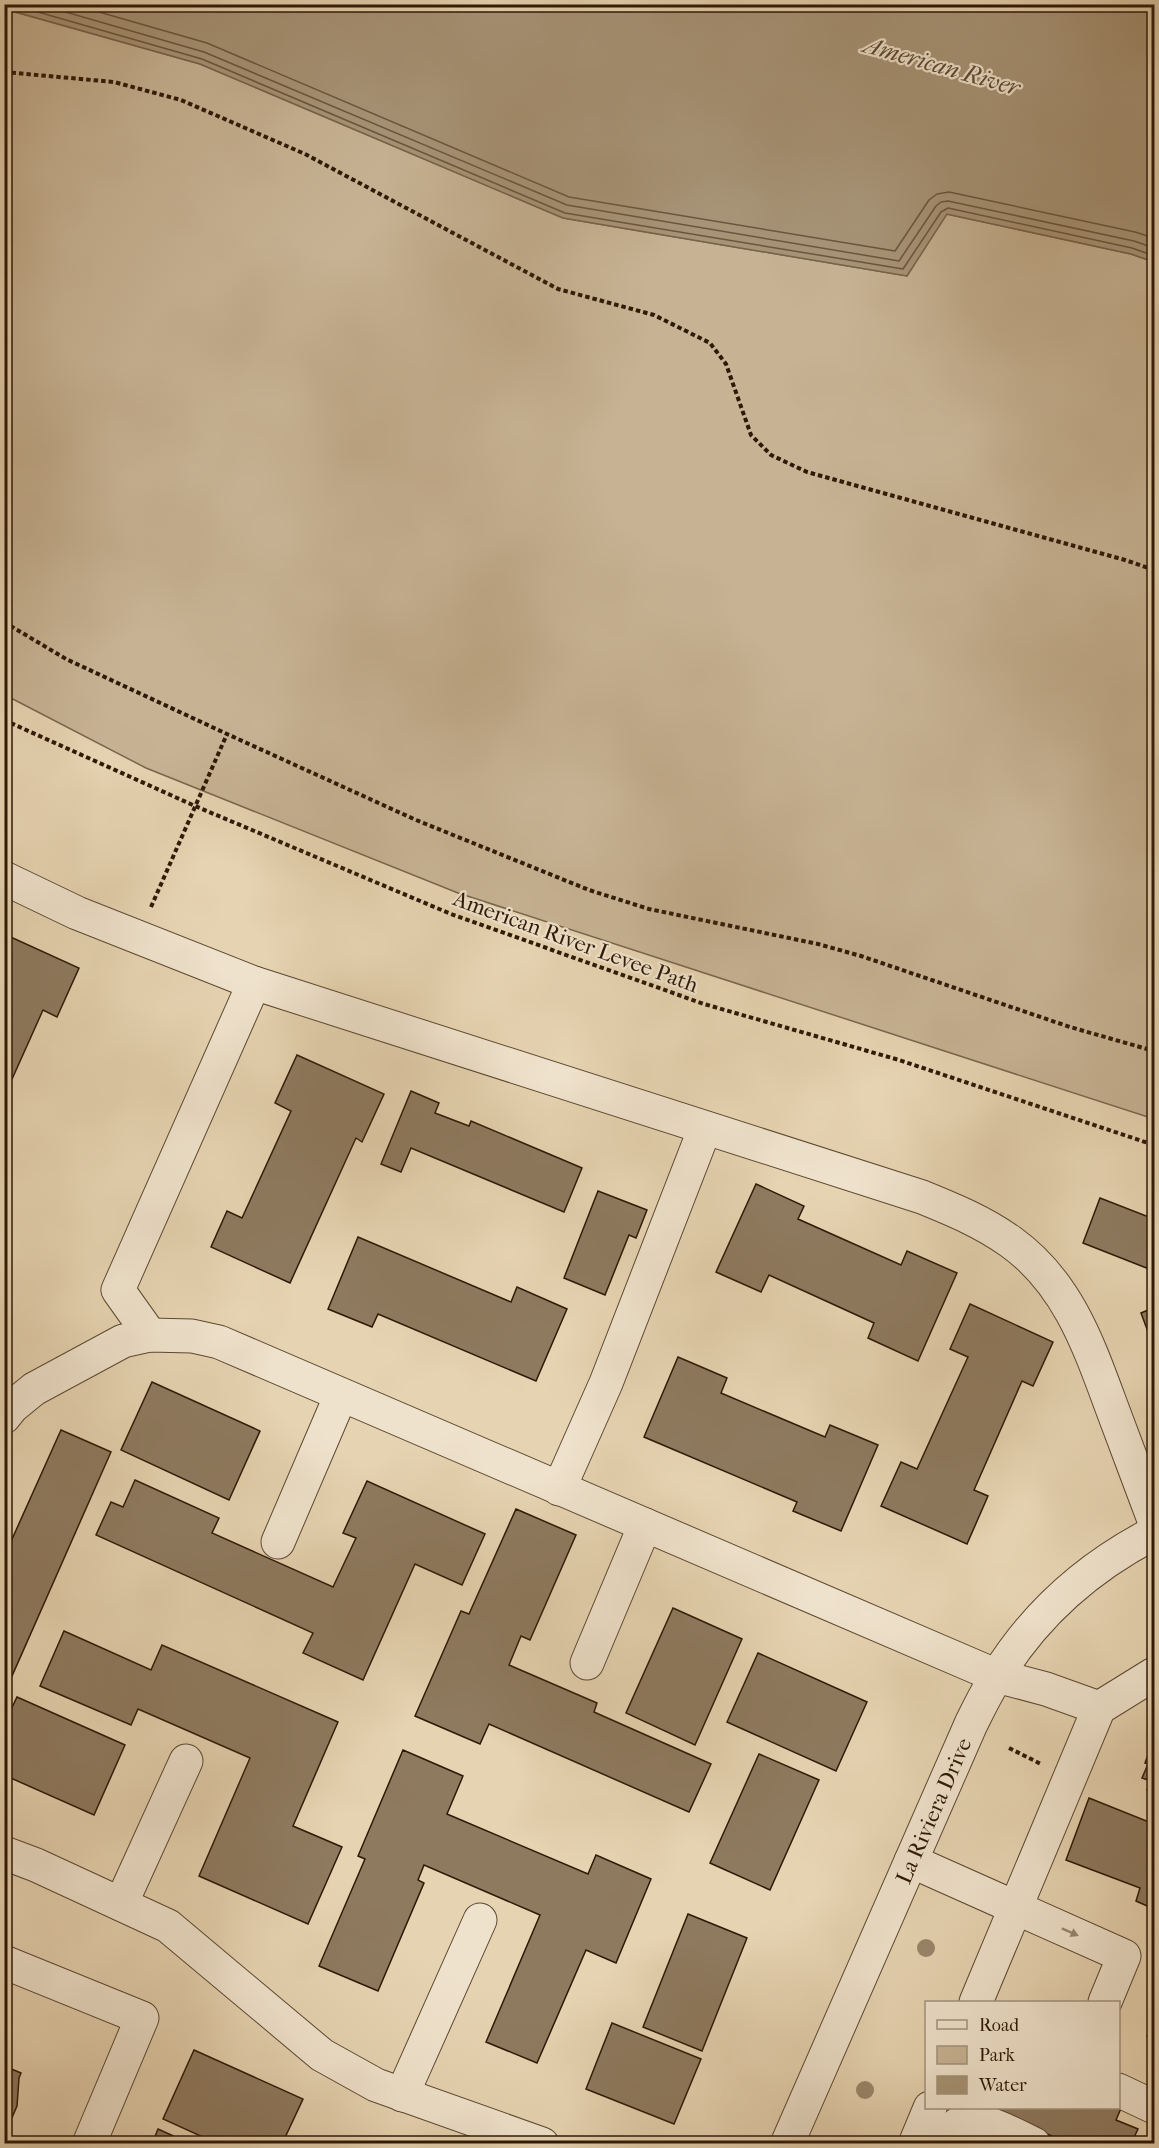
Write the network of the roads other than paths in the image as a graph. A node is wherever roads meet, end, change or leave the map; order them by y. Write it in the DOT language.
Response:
graph roads {
  1 [pos="4,878"];
  2 [pos="254,983"];
  3 [pos="705,1128"];
  4 [pos="150,1335"];
  5 [pos="341,1395"];
  6 [pos="4,1417"];
  7 [pos="559,1488"];
  8 [pos="1155,1520"];
  9 [pos="645,1525"];
  10 [pos="1155,1533"];
  11 [pos="278,1542"];
  12 [pos="587,1663"];
  13 [pos="1155,1674"];
  14 [pos="997,1676"];
  15 [pos="1099,1708"];
  16 [pos="186,1761"];
  17 [pos="4,1852"];
  18 [pos="911,1861"];
  19 [pos="121,1904"];
  20 [pos="1016,1908"];
  21 [pos="480,1920"];
  22 [pos="4,1962"];
  23 [pos="976,2001"];
  24 [pos="1105,2001"];
  25 [pos="1120,2090"];
  26 [pos="402,2095"];
  27 [pos="1155,2107"];
  28 [pos="930,2109"];
  29 [pos="794,2141"];
  30 [pos="89,2144"];
  31 [pos="542,2144"];
  32 [pos="915,2144"];
  33 [pos="945,2144"];
  34 [pos="1034,2144"];
  1 -- 2 [label="street"];
  2 -- 3 [label="street"];
  2 -- 4 [label="street"];
  3 -- 7 [label="street"];
  3 -- 8 [label="street"];
  4 -- 5 [label="street"];
  4 -- 6 [label="street"];
  5 -- 7 [label="street"];
  5 -- 11 [label="street"];
  7 -- 9 [label="street"];
  9 -- 12 [label="street"];
  9 -- 14 [label="street"];
  10 -- 14 [label="street, La Riviera Drive"];
  13 -- 15 [label="street"];
  14 -- 15 [label="street"];
  14 -- 18 [label="street, La Riviera Drive"];
  15 -- 20 [label="street"];
  16 -- 19 [label="street"];
  17 -- 19 [label="street"];
  18 -- 20 [label="street"];
  18 -- 29 [label="street, La Riviera Drive"];
  19 -- 26 [label="street"];
  20 -- 23 [label="street"];
  20 -- 24 [label="street, one-way"];
  21 -- 26 [label="street"];
  22 -- 30 [label="street"];
  25 -- 27 [label="street"];
  26 -- 31 [label="street"];
  28 -- 32 [label="street"];
  33 -- 34 [label="street"];
}
